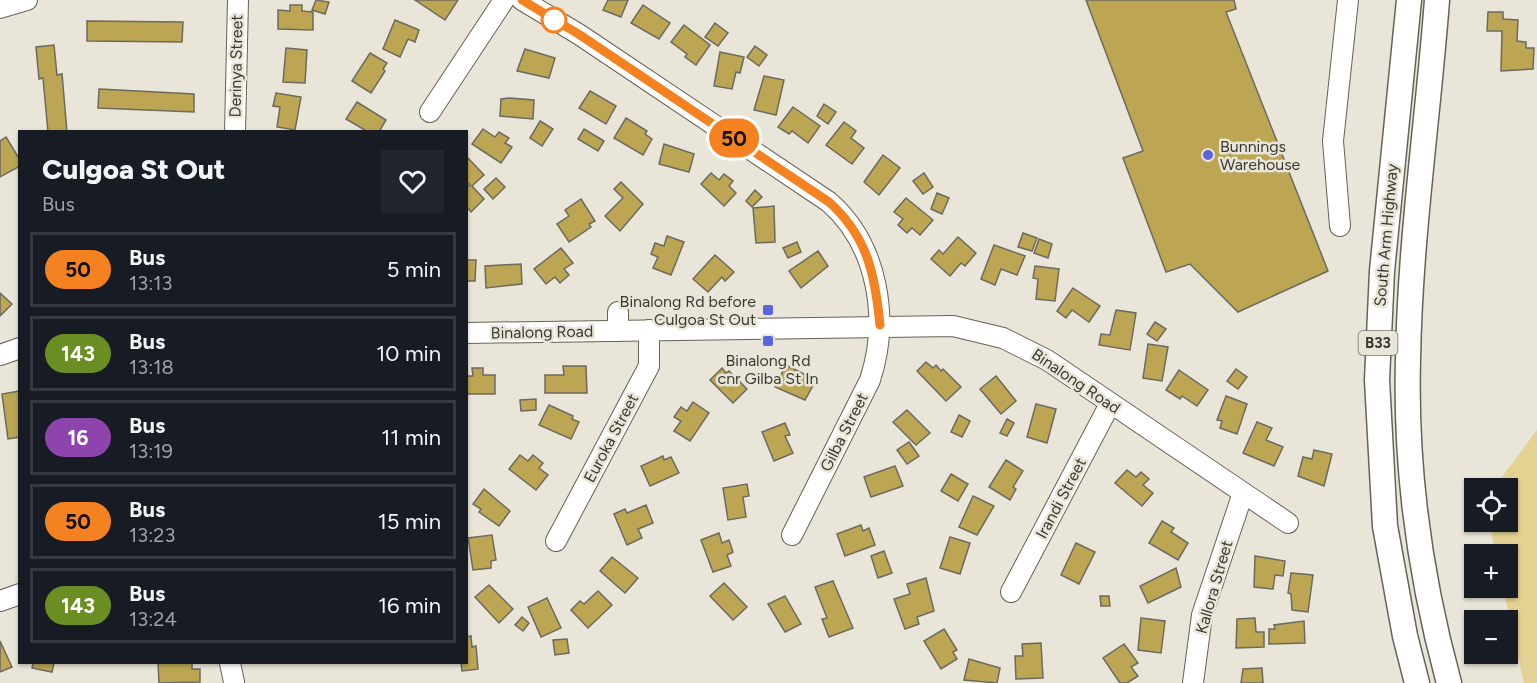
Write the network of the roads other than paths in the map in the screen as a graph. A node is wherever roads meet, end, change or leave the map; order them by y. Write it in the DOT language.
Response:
graph roads {
  1 [pos="27,0"];
  2 [pos="238,0"];
  3 [pos="504,0"];
  4 [pos="522,0"];
  5 [pos="1348,0"];
  6 [pos="1409,0"];
  7 [pos="1437,0"];
  8 [pos="0,8"];
  9 [pos="430,112"];
  10 [pos="235,130"];
  11 [pos="1340,226"];
  12 [pos="880,325"];
  13 [pos="649,330"];
  14 [pos="468,333"];
  15 [pos="18,349"];
  16 [pos="0,354"];
  17 [pos="1110,404"];
  18 [pos="1243,493"];
  19 [pos="1288,523"];
  20 [pos="792,535"];
  21 [pos="556,541"];
  22 [pos="1011,592"];
  23 [pos="1193,683"];
  24 [pos="1417,683"];
  25 [pos="1449,683"];
  1 -- 8 [label="street"];
  2 -- 10 [label="street, Derinya Street"];
  3 -- 9 [label="street"];
  4 -- 12 [label="street, Gilba Street"];
  5 -- 11 [label="street"];
  6 -- 24 [label="main road, South Arm Highway / B33"];
  7 -- 25 [label="main road, South Arm Highway / B33"];
  12 -- 13 [label="street, Binalong Road"];
  12 -- 17 [label="street, Binalong Road"];
  12 -- 20 [label="street, Gilba Street"];
  13 -- 14 [label="street, Binalong Road"];
  13 -- 21 [label="street, Euroka Street"];
  15 -- 16 [label="street"];
  17 -- 18 [label="street, Binalong Road"];
  17 -- 22 [label="street, Irandi Street"];
  18 -- 19 [label="street, Binalong Road"];
  18 -- 23 [label="street, Kallora Street"];
}
